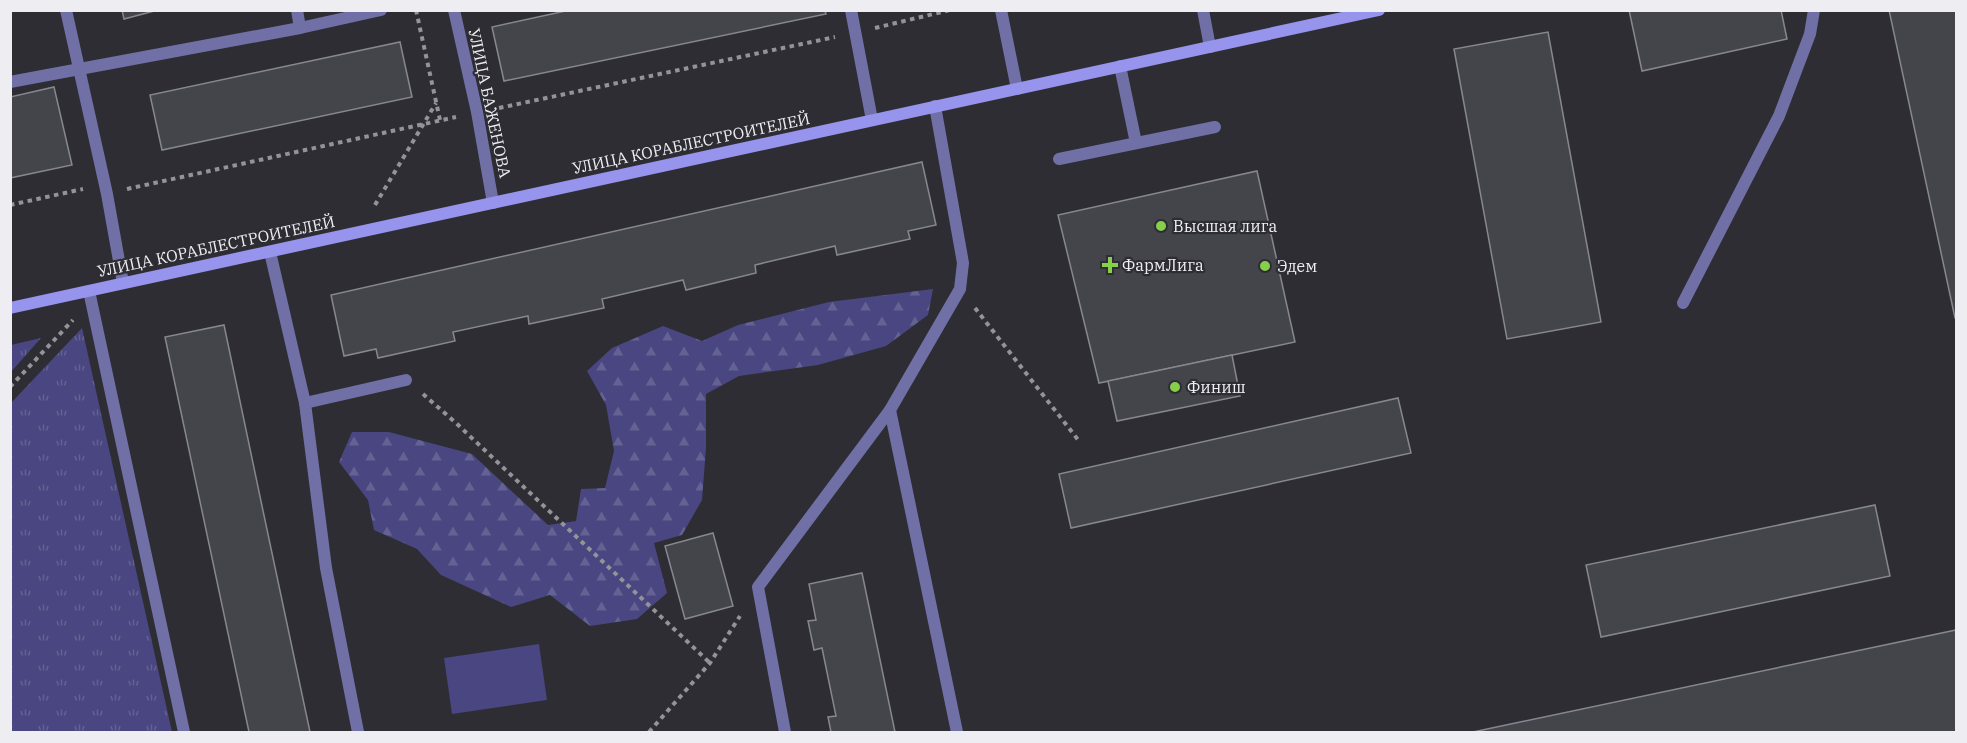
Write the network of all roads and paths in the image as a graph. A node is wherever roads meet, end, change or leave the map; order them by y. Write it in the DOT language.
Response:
graph roads {
  1 [pos="66,10"];
  2 [pos="297,10"];
  3 [pos="381,10"];
  4 [pos="416,10"];
  5 [pos="454,10"];
  6 [pos="850,10"];
  7 [pos="950,10"];
  8 [pos="1001,10"];
  9 [pos="1203,10"];
  10 [pos="1379,10"];
  11 [pos="1814,10"];
  12 [pos="300,28"];
  13 [pos="855,33"];
  14 [pos="1210,46"];
  15 [pos="1120,66"];
  16 [pos="79,68"];
  17 [pos="10,82"];
  18 [pos="1017,88"];
  19 [pos="436,103"];
  20 [pos="935,106"];
  21 [pos="477,112"];
  22 [pos="440,120"];
  23 [pos="872,120"];
  24 [pos="422,124"];
  25 [pos="1215,127"];
  26 [pos="1136,143"];
  27 [pos="1059,159"];
  28 [pos="106,189"];
  29 [pos="494,203"];
  30 [pos="10,205"];
  31 [pos="360,232"];
  32 [pos="270,252"];
  33 [pos="123,283"];
  34 [pos="960,289"];
  35 [pos="90,295"];
  36 [pos="1683,303"];
  37 [pos="10,308"];
  38 [pos="406,380"];
  39 [pos="10,387"];
  40 [pos="305,403"];
  41 [pos="890,410"];
  42 [pos="1079,441"];
  43 [pos="758,587"];
  44 [pos="710,663"];
  45 [pos="184,732"];
  46 [pos="357,732"];
  47 [pos="649,732"];
  48 [pos="785,732"];
  49 [pos="957,732"];
  1 -- 16 [label="street"];
  2 -- 12 [label="street"];
  3 -- 12 [label="street"];
  4 -- 19 [label="path"];
  5 -- 21 [label="street, УЛИЦА БАЖЕНОВА"];
  6 -- 13 [label="street"];
  7 -- 13 [label="path"];
  8 -- 18 [label="street"];
  9 -- 14 [label="street"];
  10 -- 14 [label="street, УЛИЦА КОРАБЛЕСТРОИТЕЛЕЙ"];
  11 -- 36 [label="street"];
  12 -- 16 [label="street"];
  13 -- 21 [label="path"];
  13 -- 23 [label="street"];
  14 -- 15 [label="street, УЛИЦА КОРАБЛЕСТРОИТЕЛЕЙ"];
  15 -- 18 [label="street, УЛИЦА КОРАБЛЕСТРОИТЕЛЕЙ"];
  15 -- 26 [label="street"];
  16 -- 17 [label="street"];
  16 -- 28 [label="street"];
  18 -- 20 [label="street, УЛИЦА КОРАБЛЕСТРОИТЕЛЕЙ"];
  19 -- 22 [label="path"];
  19 -- 24 [label="path"];
  20 -- 23 [label="street, УЛИЦА КОРАБЛЕСТРОИТЕЛЕЙ"];
  20 -- 34 [label="street"];
  21 -- 22 [label="path"];
  21 -- 29 [label="street, УЛИЦА БАЖЕНОВА"];
  22 -- 24 [label="path"];
  23 -- 29 [label="street, УЛИЦА КОРАБЛЕСТРОИТЕЛЕЙ"];
  24 -- 28 [label="path"];
  24 -- 31 [label="path"];
  25 -- 26 [label="street"];
  26 -- 27 [label="street"];
  28 -- 30 [label="path"];
  28 -- 33 [label="street"];
  29 -- 31 [label="street, УЛИЦА КОРАБЛЕСТРОИТЕЛЕЙ"];
  31 -- 32 [label="street, УЛИЦА КОРАБЛЕСТРОИТЕЛЕЙ"];
  32 -- 33 [label="street, УЛИЦА КОРАБЛЕСТРОИТЕЛЕЙ"];
  32 -- 40 [label="street"];
  33 -- 35 [label="street, УЛИЦА КОРАБЛЕСТРОИТЕЛЕЙ"];
  34 -- 41 [label="street"];
  34 -- 42 [label="path"];
  35 -- 37 [label="street, УЛИЦА КОРАБЛЕСТРОИТЕЛЕЙ"];
  35 -- 39 [label="path"];
  35 -- 45 [label="street"];
  38 -- 40 [label="street"];
  38 -- 44 [label="path"];
  40 -- 46 [label="street"];
  41 -- 43 [label="street"];
  41 -- 49 [label="street"];
  43 -- 44 [label="path"];
  43 -- 48 [label="street"];
  44 -- 47 [label="path"];
}
